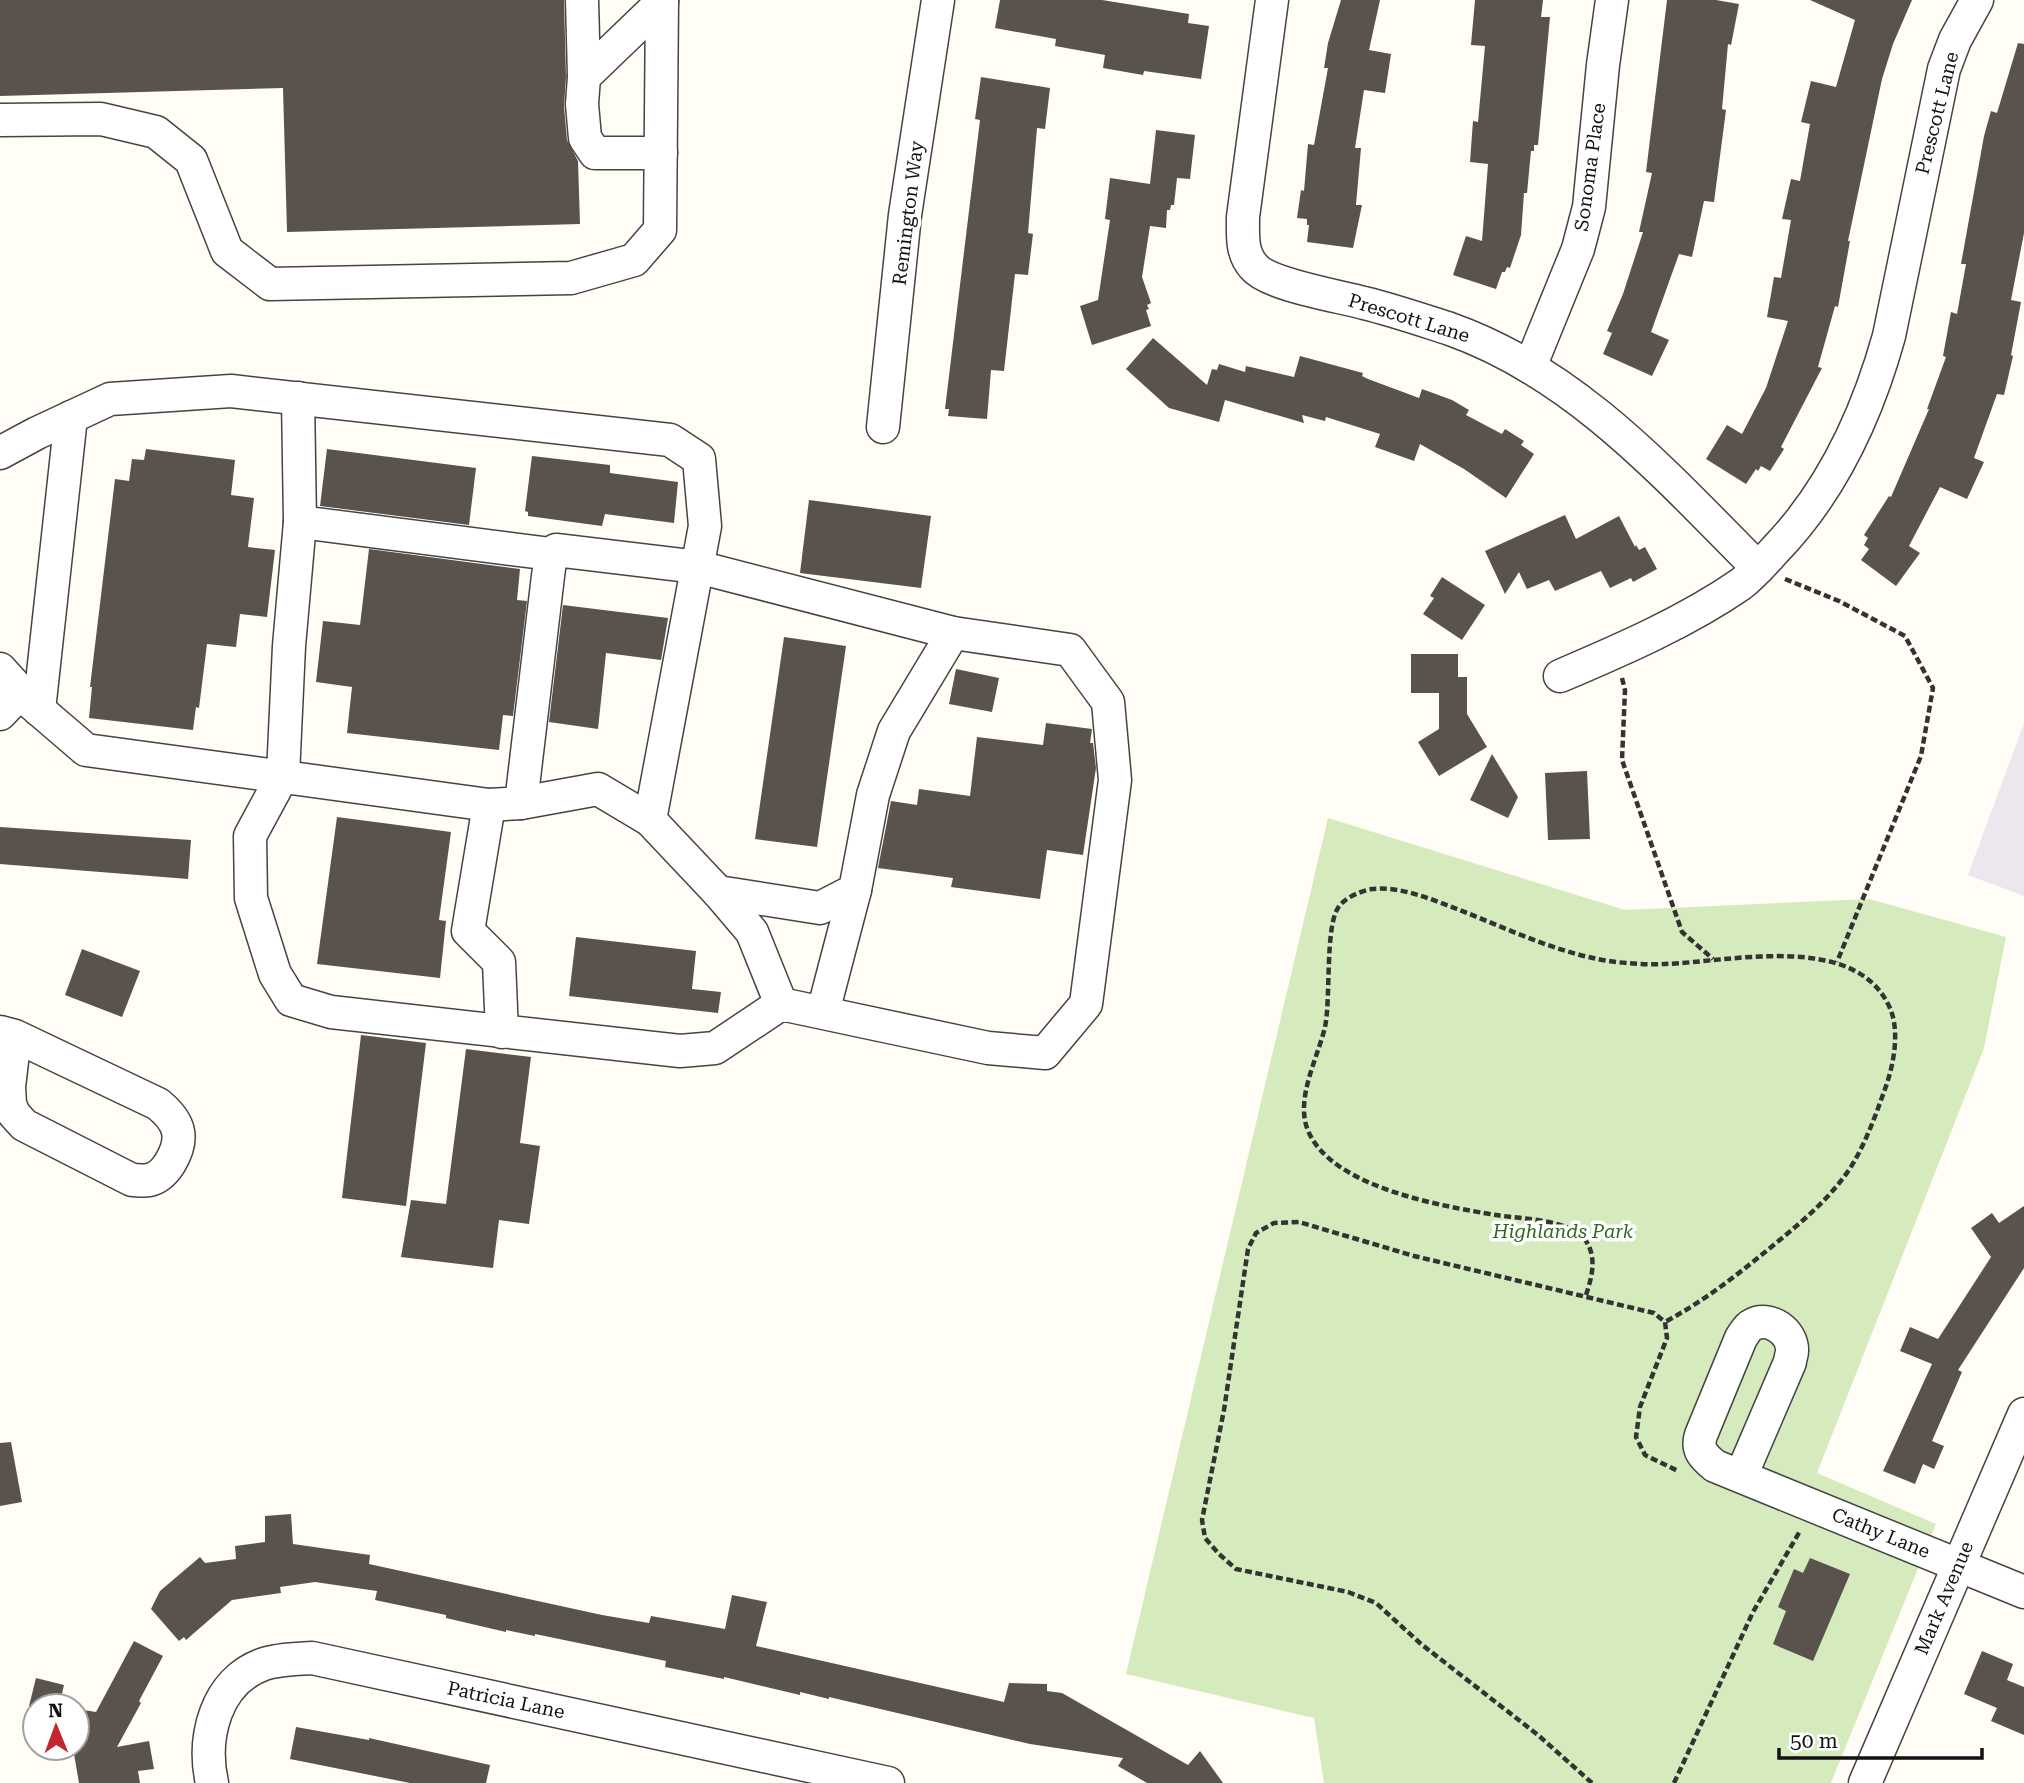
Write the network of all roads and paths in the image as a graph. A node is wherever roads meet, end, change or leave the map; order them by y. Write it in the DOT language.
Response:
graph roads {
  1 [pos="582,0"];
  2 [pos="938,0"];
  3 [pos="1272,0"];
  4 [pos="1612,0"];
  5 [pos="1977,0"];
  6 [pos="662,1"];
  7 [pos="584,77"];
  8 [pos="0,120"];
  9 [pos="661,153"];
  10 [pos="1530,367"];
  11 [pos="298,398"];
  12 [pos="71,416"];
  13 [pos="883,427"];
  14 [pos="0,453"];
  15 [pos="300,522"];
  16 [pos="551,554"];
  17 [pos="698,567"];
  18 [pos="1758,568"];
  19 [pos="953,633"];
  20 [pos="1615,653"];
  21 [pos="0,669"];
  22 [pos="1560,676"];
  23 [pos="20,705"];
  24 [pos="283,775"];
  25 [pos="521,803"];
  26 [pos="489,805"];
  27 [pos="650,820"];
  28 [pos="855,890"];
  29 [pos="718,892"];
  30 [pos="1714,960"];
  31 [pos="1837,962"];
  32 [pos="781,1004"];
  33 [pos="823,1012"];
  34 [pos="502,1032"];
  35 [pos="8,1034"];
  36 [pos="1586,1295"];
  37 [pos="1665,1322"];
  38 [pos="2024,1414"];
  39 [pos="1680,1472"];
  40 [pos="1741,1476"];
  41 [pos="1811,1514"];
  42 [pos="1958,1564"];
  43 [pos="2024,1592"];
  44 [pos="212,1783"];
  45 [pos="888,1783"];
  46 [pos="1592,1783"];
  47 [pos="1674,1783"];
  48 [pos="1865,1783"];
  1 -- 7 [label="street"];
  2 -- 13 [label="street, Remington Way"];
  3 -- 10 [label="street, Prescott Lane"];
  4 -- 10 [label="street, Sonoma Place"];
  5 -- 18 [label="street, Prescott Lane"];
  6 -- 7 [label="street"];
  6 -- 9 [label="street"];
  7 -- 9 [label="street"];
  8 -- 9 [label="street"];
  10 -- 18 [label="street, Prescott Lane"];
  11 -- 12 [label="street"];
  11 -- 15 [label="street"];
  11 -- 17 [label="street"];
  12 -- 14 [label="street"];
  12 -- 23 [label="street"];
  15 -- 16 [label="street"];
  15 -- 24 [label="street"];
  16 -- 17 [label="street"];
  16 -- 25 [label="street"];
  17 -- 19 [label="street"];
  17 -- 27 [label="street"];
  18 -- 20 [label="street, Prescott Lane"];
  18 -- 31 [label="path"];
  19 -- 28 [label="street"];
  19 -- 33 [label="street"];
  20 -- 22 [label="street, Prescott Lane"];
  20 -- 30 [label="path"];
  21 -- 23 [label="street"];
  23 -- 24 [label="street"];
  24 -- 26 [label="street"];
  24 -- 34 [label="street"];
  25 -- 26 [label="street"];
  25 -- 27 [label="street"];
  26 -- 34 [label="street"];
  27 -- 29 [label="street"];
  28 -- 29 [label="street"];
  28 -- 33 [label="street"];
  29 -- 32 [label="street"];
  30 -- 31 [label="path"];
  30 -- 36 [label="path"];
  31 -- 37 [label="path"];
  32 -- 33 [label="street"];
  32 -- 34 [label="street"];
  35 -- 35 [label="street"];
  36 -- 37 [label="path"];
  36 -- 46 [label="path"];
  37 -- 39 [label="path"];
  38 -- 42 [label="street, Mark Avenue"];
  40 -- 41 [label="street, Cathy Lane"];
  41 -- 42 [label="street, Cathy Lane"];
  41 -- 47 [label="path"];
  42 -- 43 [label="street, Cathy Lane"];
  42 -- 48 [label="street, Mark Avenue"];
  44 -- 45 [label="street, Patricia Lane"];
}
